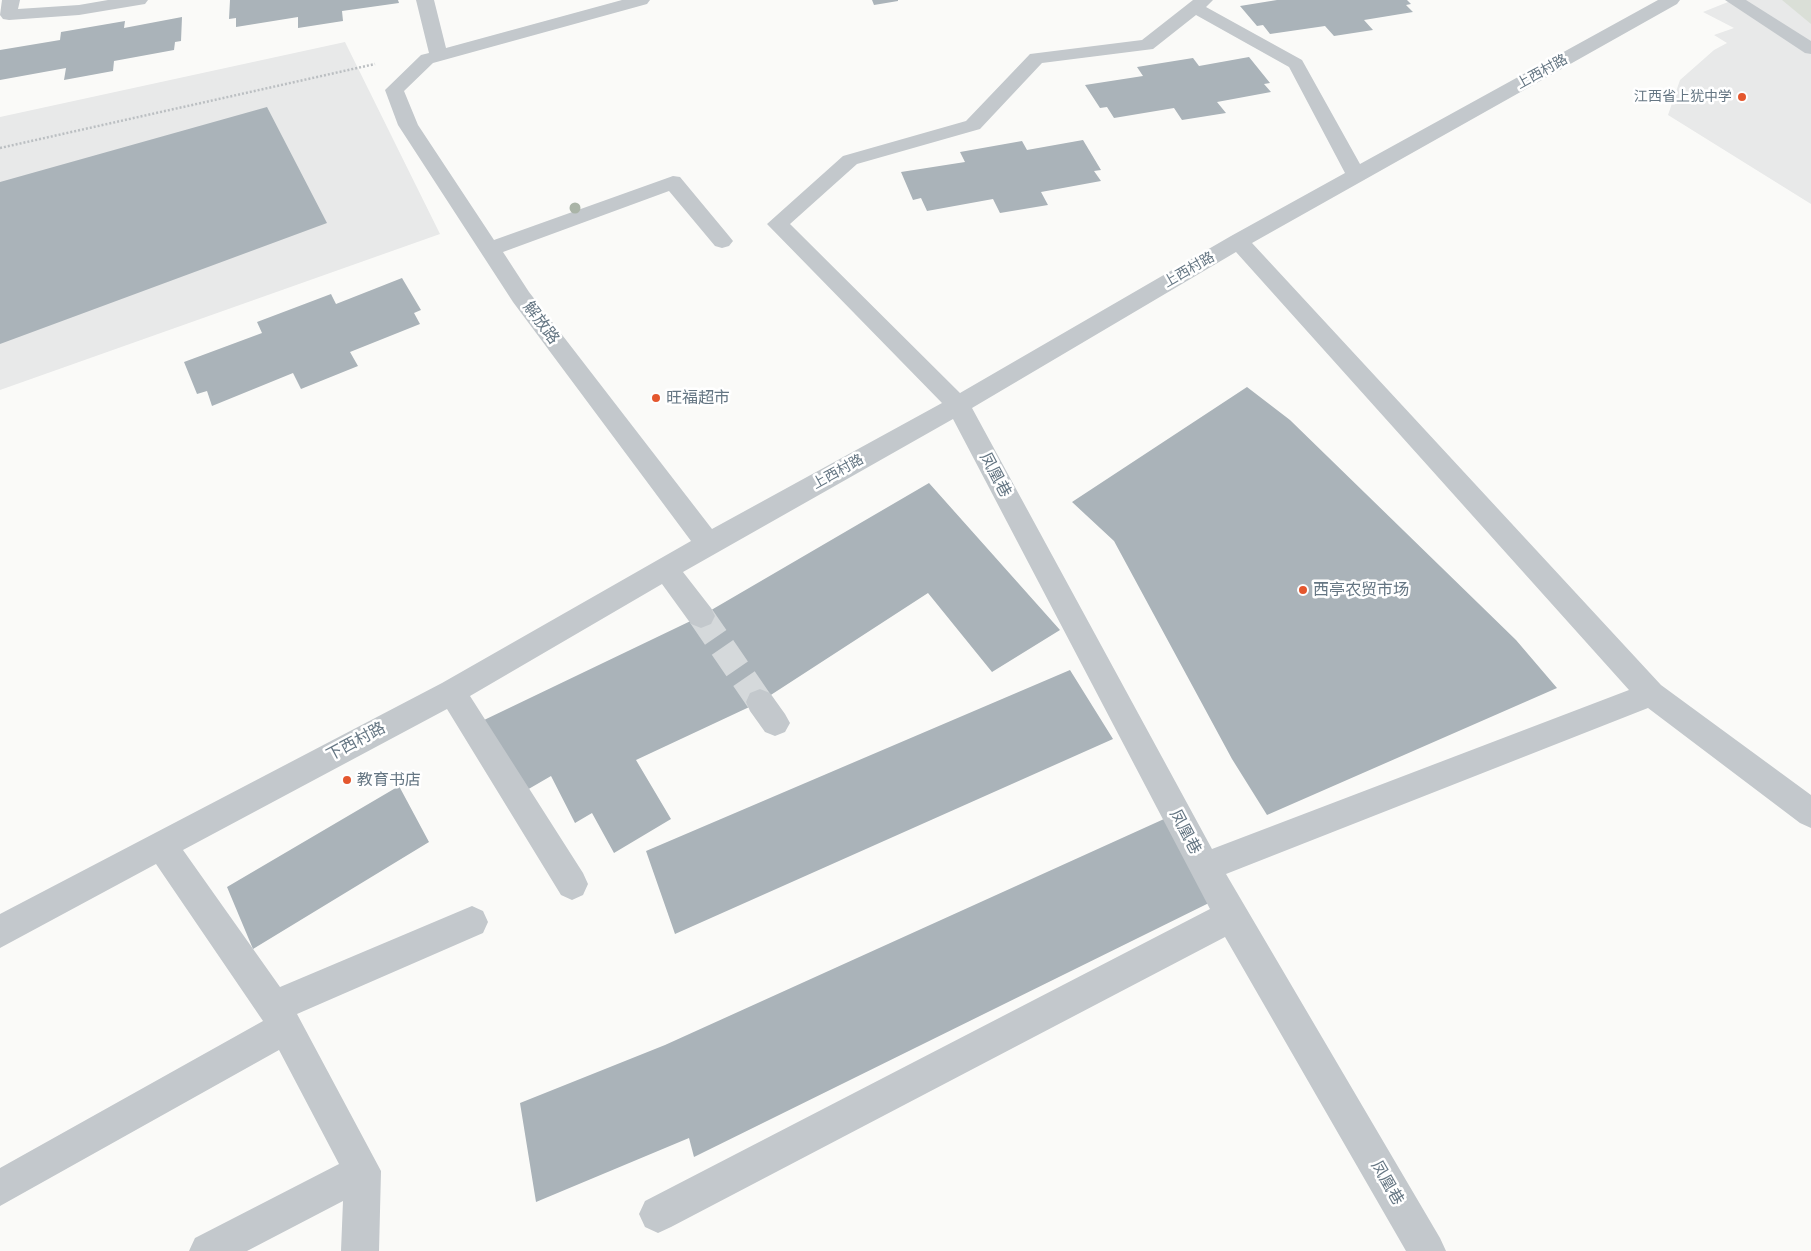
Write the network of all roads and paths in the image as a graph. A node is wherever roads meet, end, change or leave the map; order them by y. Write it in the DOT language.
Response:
graph roads {
  1 [pos="11,0"];
  2 [pos="139,0"];
  3 [pos="425,0"];
  4 [pos="641,0"];
  5 [pos="1671,0"];
  6 [pos="1734,0"];
  7 [pos="1200,4"];
  8 [pos="1811,49"];
  9 [pos="439,56"];
  10 [pos="376,64"];
  11 [pos="0,148"];
  12 [pos="1356,176"];
  13 [pos="722,240"];
  14 [pos="1238,242"];
  15 [pos="490,250"];
  16 [pos="958,405"];
  17 [pos="708,544"];
  18 [pos="665,568"];
  19 [pos="701,616"];
  20 [pos="452,692"];
  21 [pos="1651,694"];
  22 [pos="1811,814"];
  23 [pos="160,845"];
  24 [pos="1204,867"];
  25 [pos="572,884"];
  26 [pos="1231,916"];
  27 [pos="472,922"];
  28 [pos="0,932"];
  29 [pos="279,1017"];
  30 [pos="363,1171"];
  31 [pos="0,1188"];
  32 [pos="658,1214"];
  33 [pos="208,1251"];
  34 [pos="360,1251"];
  35 [pos="1426,1251"];
  1 -- 2 [label="street"];
  3 -- 9 [label="street"];
  4 -- 9 [label="street"];
  5 -- 12 [label="street, 上西村路"];
  6 -- 8 [label="street"];
  7 -- 12 [label="street"];
  7 -- 16 [label="street, 凤凰巷"];
  9 -- 15 [label="street, 解放路"];
  10 -- 11 [label="path"];
  12 -- 14 [label="street, 上西村路"];
  13 -- 15 [label="street"];
  14 -- 16 [label="street, 上西村路"];
  14 -- 21 [label="street"];
  15 -- 17 [label="street, 解放路"];
  16 -- 17 [label="street, 上西村路"];
  16 -- 24 [label="street, 凤凰巷"];
  17 -- 18 [label="street, 下西村路"];
  18 -- 19 [label="street"];
  18 -- 20 [label="street, 下西村路"];
  20 -- 23 [label="street, 下西村路"];
  20 -- 25 [label="street"];
  21 -- 22 [label="street"];
  21 -- 24 [label="street"];
  23 -- 28 [label="street, 下西村路"];
  23 -- 29 [label="street"];
  24 -- 26 [label="street, 凤凰巷"];
  26 -- 32 [label="street"];
  26 -- 35 [label="street, 凤凰巷"];
  27 -- 29 [label="street"];
  29 -- 30 [label="street"];
  29 -- 31 [label="street"];
  30 -- 33 [label="street"];
  30 -- 34 [label="street"];
}
